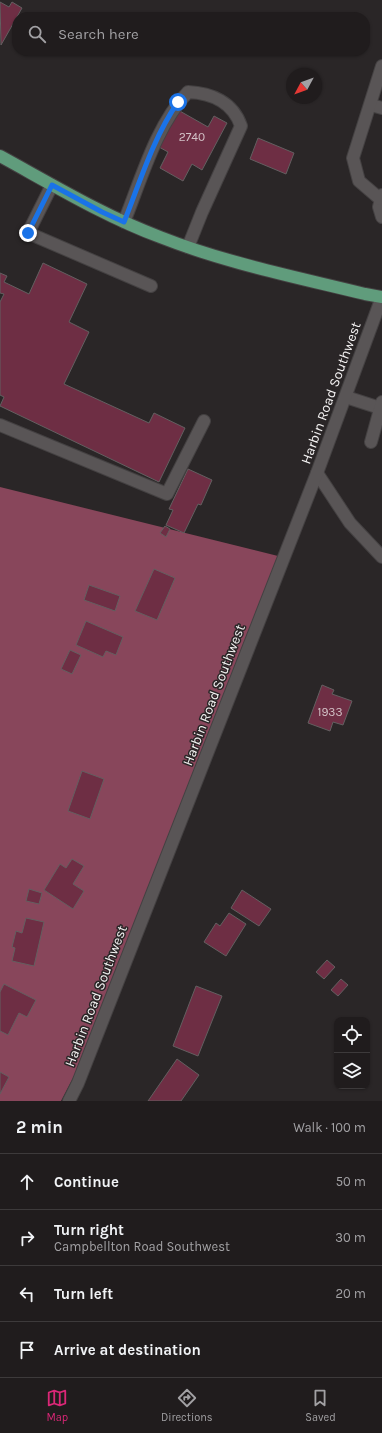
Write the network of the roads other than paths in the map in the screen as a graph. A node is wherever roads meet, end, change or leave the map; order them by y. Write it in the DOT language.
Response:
graph roads {
  1 [pos="382,66"];
  2 [pos="376,107"];
  3 [pos="0,156"];
  4 [pos="52,185"];
  5 [pos="381,197"];
  6 [pos="382,217"];
  7 [pos="124,222"];
  8 [pos="188,247"];
  9 [pos="151,286"];
  10 [pos="382,297"];
  11 [pos="346,397"];
  12 [pos="381,405"];
  13 [pos="204,421"];
  14 [pos="0,425"];
  15 [pos="371,442"];
  16 [pos="317,473"];
  17 [pos="382,557"];
  18 [pos="69,1101"];
  1 -- 2 [label="street"];
  2 -- 5 [label="street"];
  3 -- 4 [label="main road"];
  4 -- 7 [label="main road"];
  4 -- 9 [label="street"];
  5 -- 6 [label="street"];
  7 -- 8 [label="main road"];
  7 -- 8 [label="street"];
  8 -- 10 [label="main road"];
  10 -- 11 [label="street, Harbin Road Southwest"];
  11 -- 12 [label="street"];
  11 -- 16 [label="street, Harbin Road Southwest"];
  12 -- 15 [label="street"];
  13 -- 14 [label="street"];
  16 -- 17 [label="street"];
  16 -- 18 [label="street, Harbin Road Southwest"];
}
